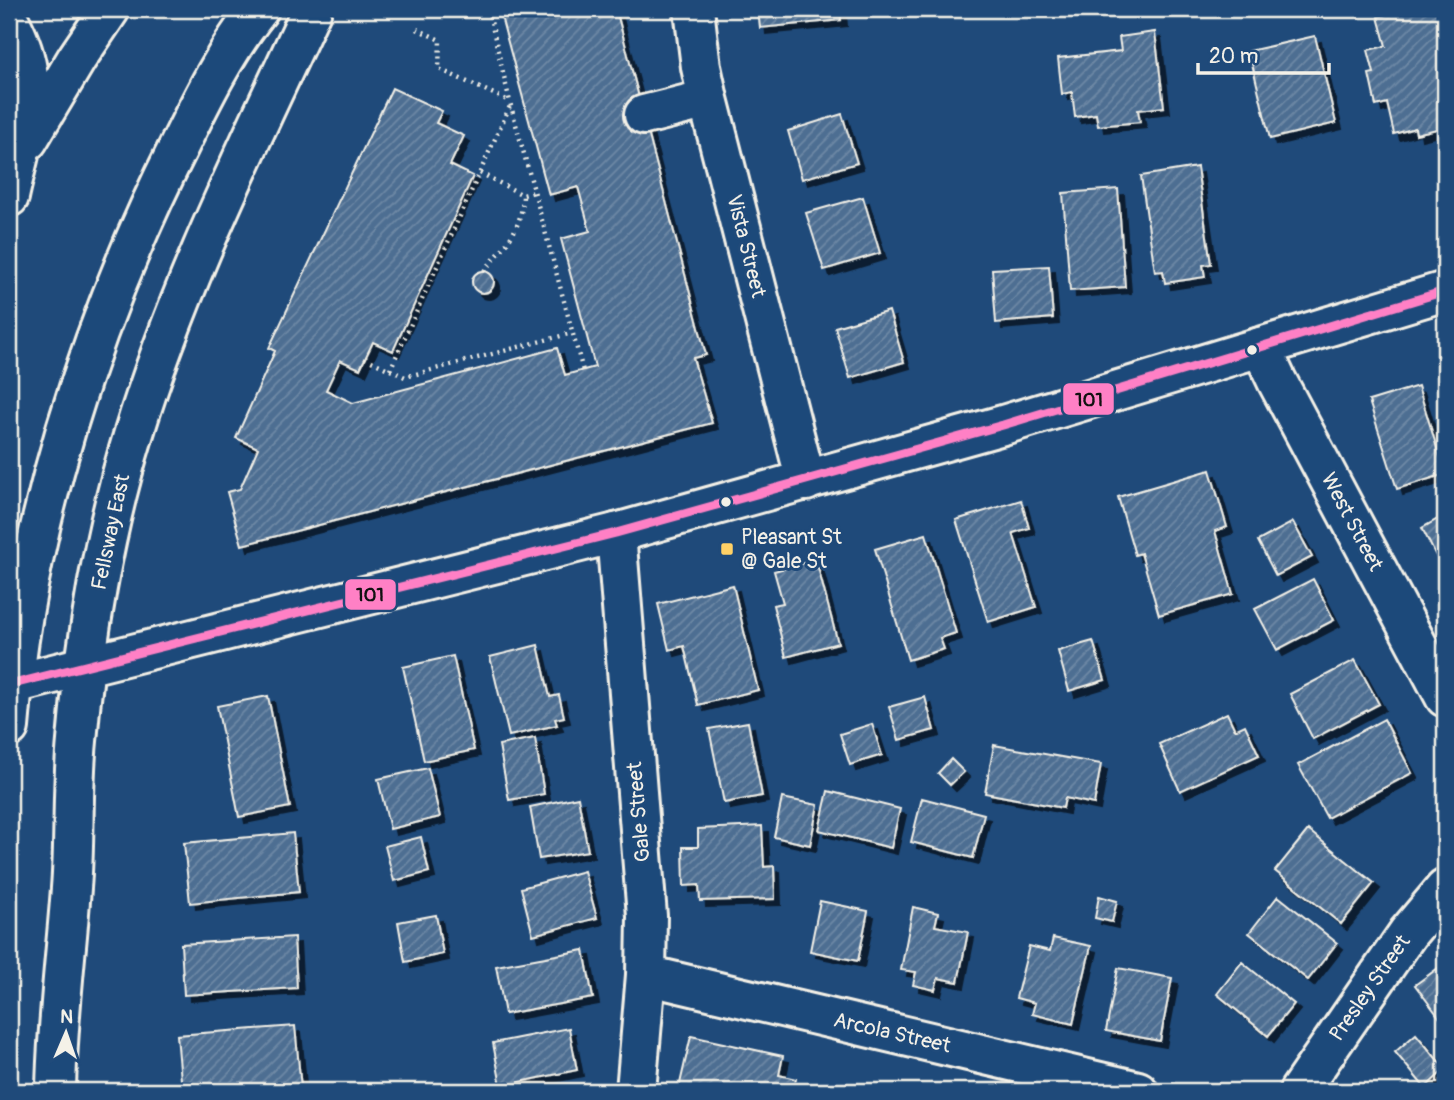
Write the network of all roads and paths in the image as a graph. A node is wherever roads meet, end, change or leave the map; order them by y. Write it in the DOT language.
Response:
graph roads {
  1 [pos="110,9"];
  2 [pos="259,9"];
  3 [pos="312,9"];
  4 [pos="488,9"];
  5 [pos="694,9"];
  6 [pos="9,20"];
  7 [pos="417,29"];
  8 [pos="708,99"];
  9 [pos="510,103"];
  10 [pos="644,115"];
  11 [pos="18,157"];
  12 [pos="480,173"];
  13 [pos="534,192"];
  14 [pos="523,195"];
  15 [pos="9,197"];
  16 [pos="484,271"];
  17 [pos="1445,291"];
  18 [pos="572,333"];
  19 [pos="1261,346"];
  20 [pos="366,358"];
  21 [pos="390,370"];
  22 [pos="583,371"];
  23 [pos="806,481"];
  24 [pos="616,533"];
  25 [pos="86,667"];
  26 [pos="10,685"];
  27 [pos="1445,697"];
  28 [pos="9,727"];
  29 [pos="1445,889"];
  30 [pos="646,975"];
  31 [pos="55,1091"];
  32 [pos="636,1091"];
  33 [pos="1138,1091"];
  34 [pos="1299,1091"];
  1 -- 11 [label="main road"];
  2 -- 26 [label="main road"];
  3 -- 25 [label="main road, Fellsway East"];
  4 -- 9 [label="path"];
  5 -- 8 [label="main road, Vista Street"];
  6 -- 11 [label="main road"];
  7 -- 9 [label="path"];
  8 -- 10 [label="main road"];
  8 -- 23 [label="main road, Vista Street"];
  9 -- 12 [label="path"];
  9 -- 13 [label="path"];
  11 -- 15 [label="main road"];
  12 -- 14 [label="path"];
  12 -- 21 [label="path"];
  13 -- 14 [label="path"];
  13 -- 18 [label="path"];
  14 -- 16 [label="path"];
  17 -- 19 [label="main road"];
  18 -- 21 [label="path"];
  18 -- 22 [label="path"];
  19 -- 23 [label="main road"];
  19 -- 27 [label="main road, West Street"];
  20 -- 21 [label="path"];
  23 -- 24 [label="main road"];
  24 -- 25 [label="main road"];
  24 -- 30 [label="main road, Gale Street"];
  25 -- 26 [label="main road"];
  25 -- 31 [label="main road, Fellsway East"];
  26 -- 28 [label="main road"];
  29 -- 34 [label="main road, Presley Street"];
  30 -- 32 [label="main road, Gale Street"];
  30 -- 33 [label="main road, Arcola Street"];
}
